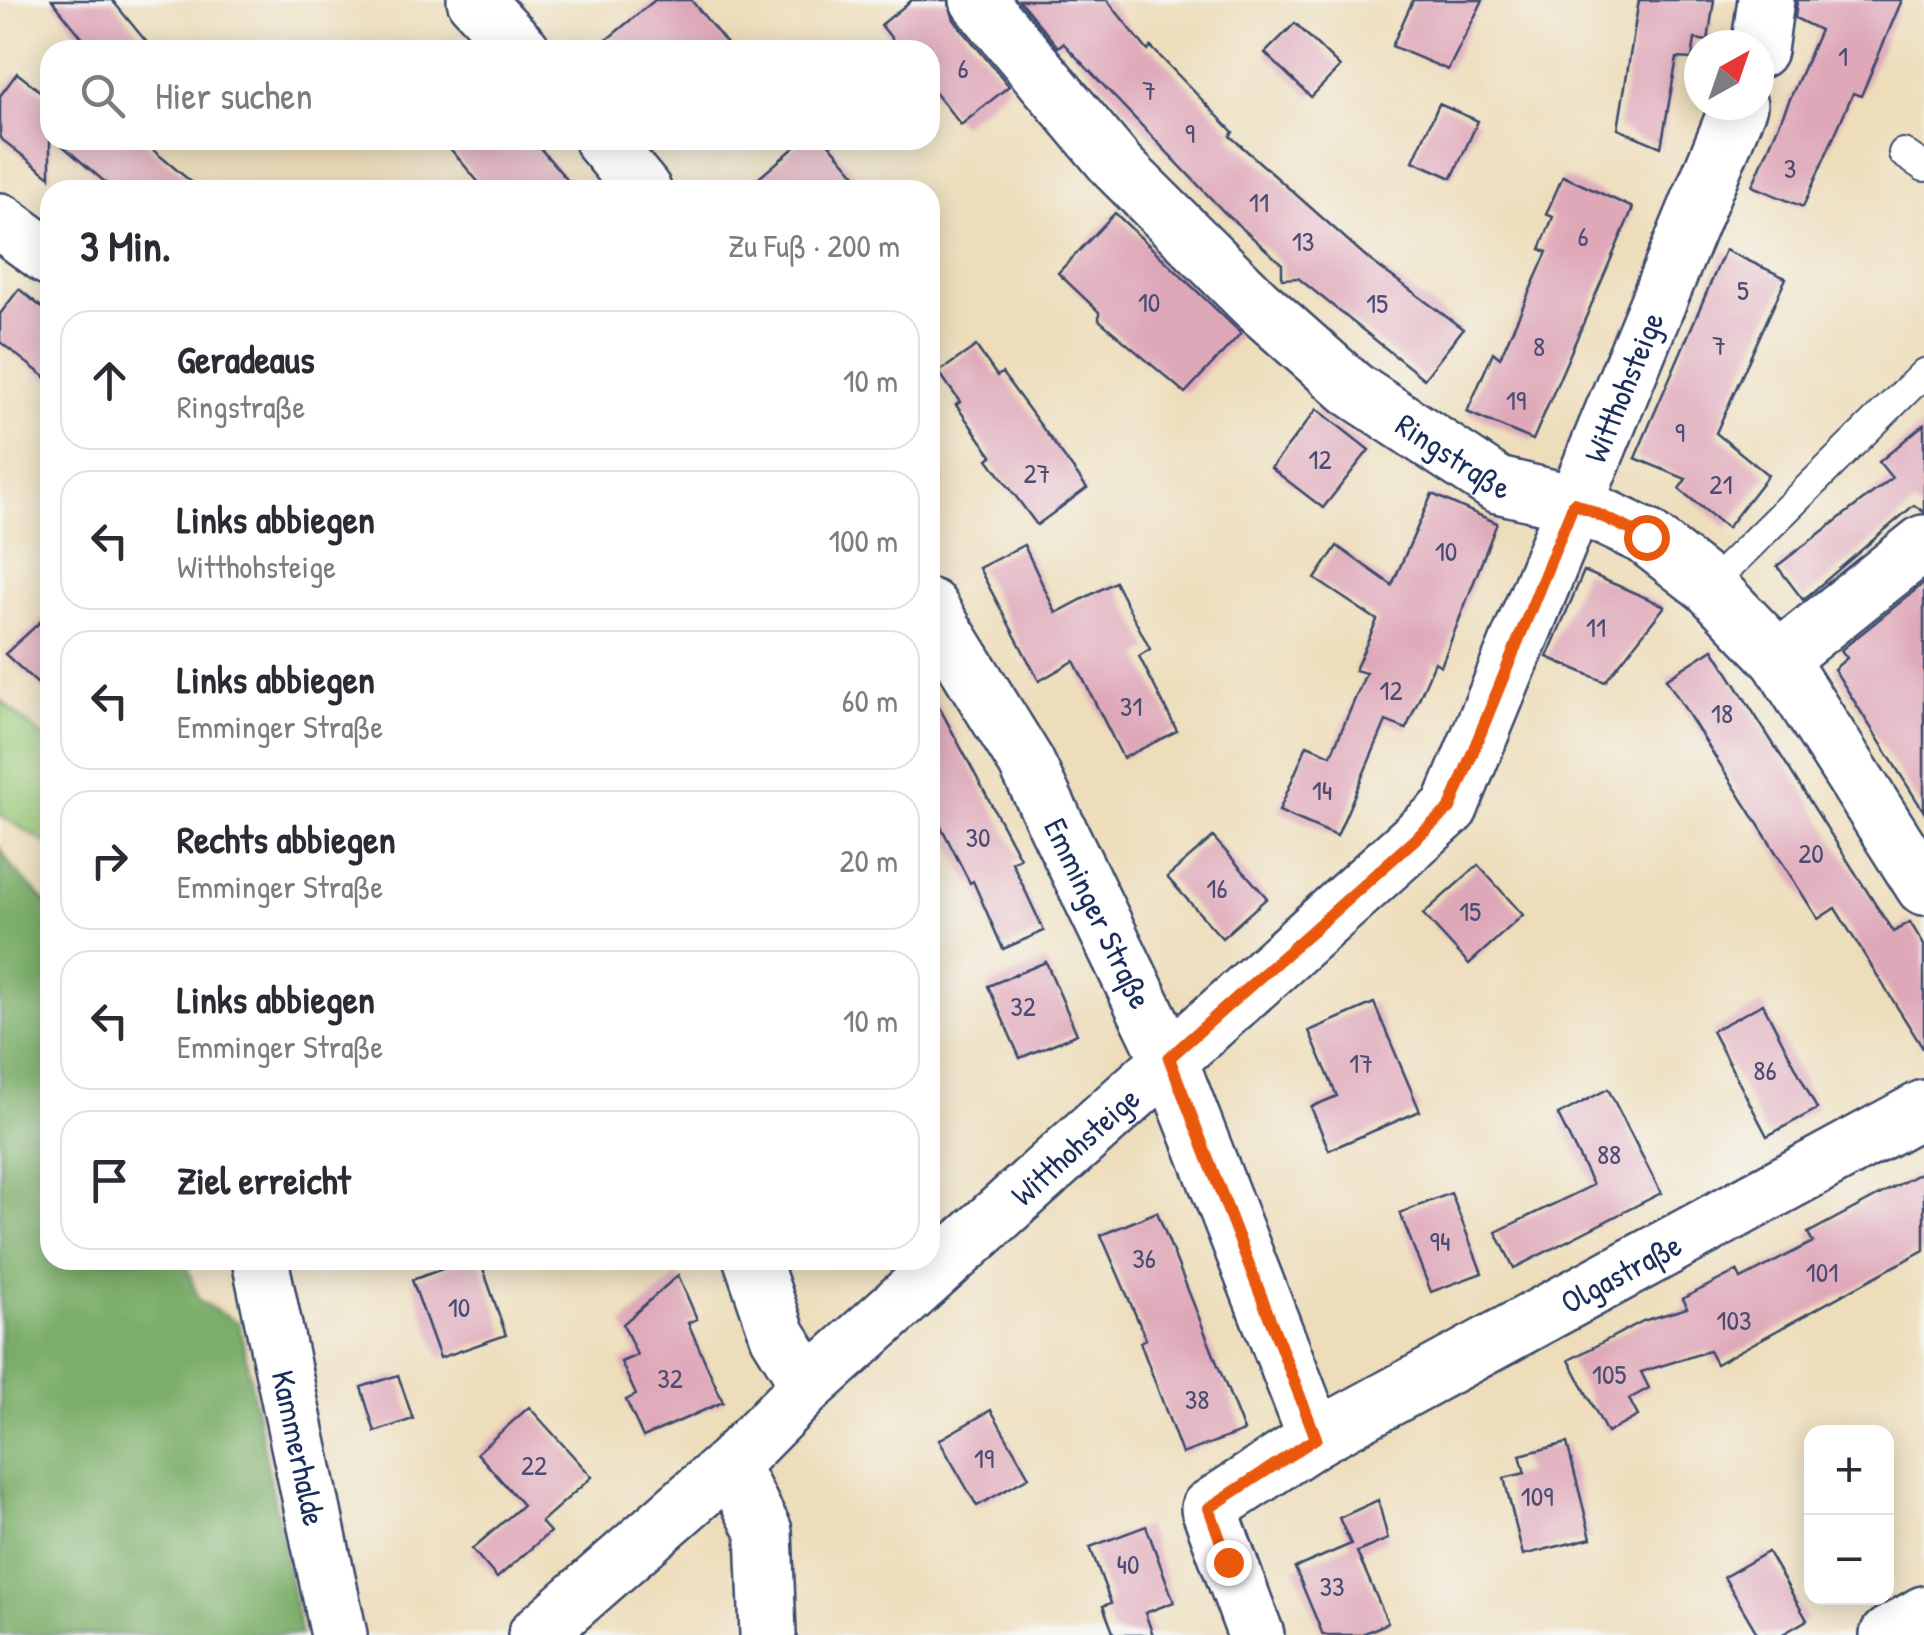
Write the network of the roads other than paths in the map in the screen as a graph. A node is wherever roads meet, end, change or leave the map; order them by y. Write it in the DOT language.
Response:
graph roads {
  1 [pos="475,0"];
  2 [pos="978,0"];
  3 [pos="1766,0"];
  4 [pos="1762,30"];
  5 [pos="513,40"];
  6 [pos="1733,120"];
  7 [pos="610,150"];
  8 [pos="635,180"];
  9 [pos="0,221"];
  10 [pos="40,251"];
  11 [pos="1924,373"];
  12 [pos="1574,503"];
  13 [pos="1924,543"];
  14 [pos="1709,586"];
  15 [pos="940,623"];
  16 [pos="1779,659"];
  17 [pos="1924,887"];
  18 [pos="1169,1058"];
  19 [pos="1924,1108"];
  20 [pos="940,1266"];
  21 [pos="262,1270"];
  22 [pos="755,1270"];
  23 [pos="936,1270"];
  24 [pos="809,1385"];
  25 [pos="1316,1438"];
  26 [pos="730,1465"];
  27 [pos="1924,1614"];
  28 [pos="340,1635"];
  29 [pos="536,1635"];
  30 [pos="768,1635"];
  31 [pos="1256,1635"];
  32 [pos="1888,1635"];
  1 -- 5 [label="street"];
  2 -- 12 [label="street, Ringstraße"];
  3 -- 4 [label="street"];
  6 -- 12 [label="street, Witthohsteige"];
  7 -- 8 [label="street"];
  9 -- 10 [label="street"];
  11 -- 14 [label="lane"];
  12 -- 14 [label="street, Ringstraße"];
  12 -- 18 [label="street, Witthohsteige"];
  13 -- 16 [label="street"];
  14 -- 16 [label="street, Ringstraße"];
  15 -- 18 [label="street, Emminger Straße"];
  16 -- 17 [label="street, Ringstraße"];
  18 -- 20 [label="street, Witthohsteige"];
  18 -- 25 [label="street, Emminger Straße"];
  19 -- 25 [label="street, Olgastraße"];
  21 -- 28 [label="street, Kammerhalde"];
  22 -- 24 [label="street"];
  23 -- 24 [label="street, Witthohsteige"];
  24 -- 26 [label="street, Witthohsteige"];
  25 -- 31 [label="street"];
  26 -- 29 [label="street, Witthohsteige"];
  26 -- 30 [label="street"];
  27 -- 32 [label="street"];
}
